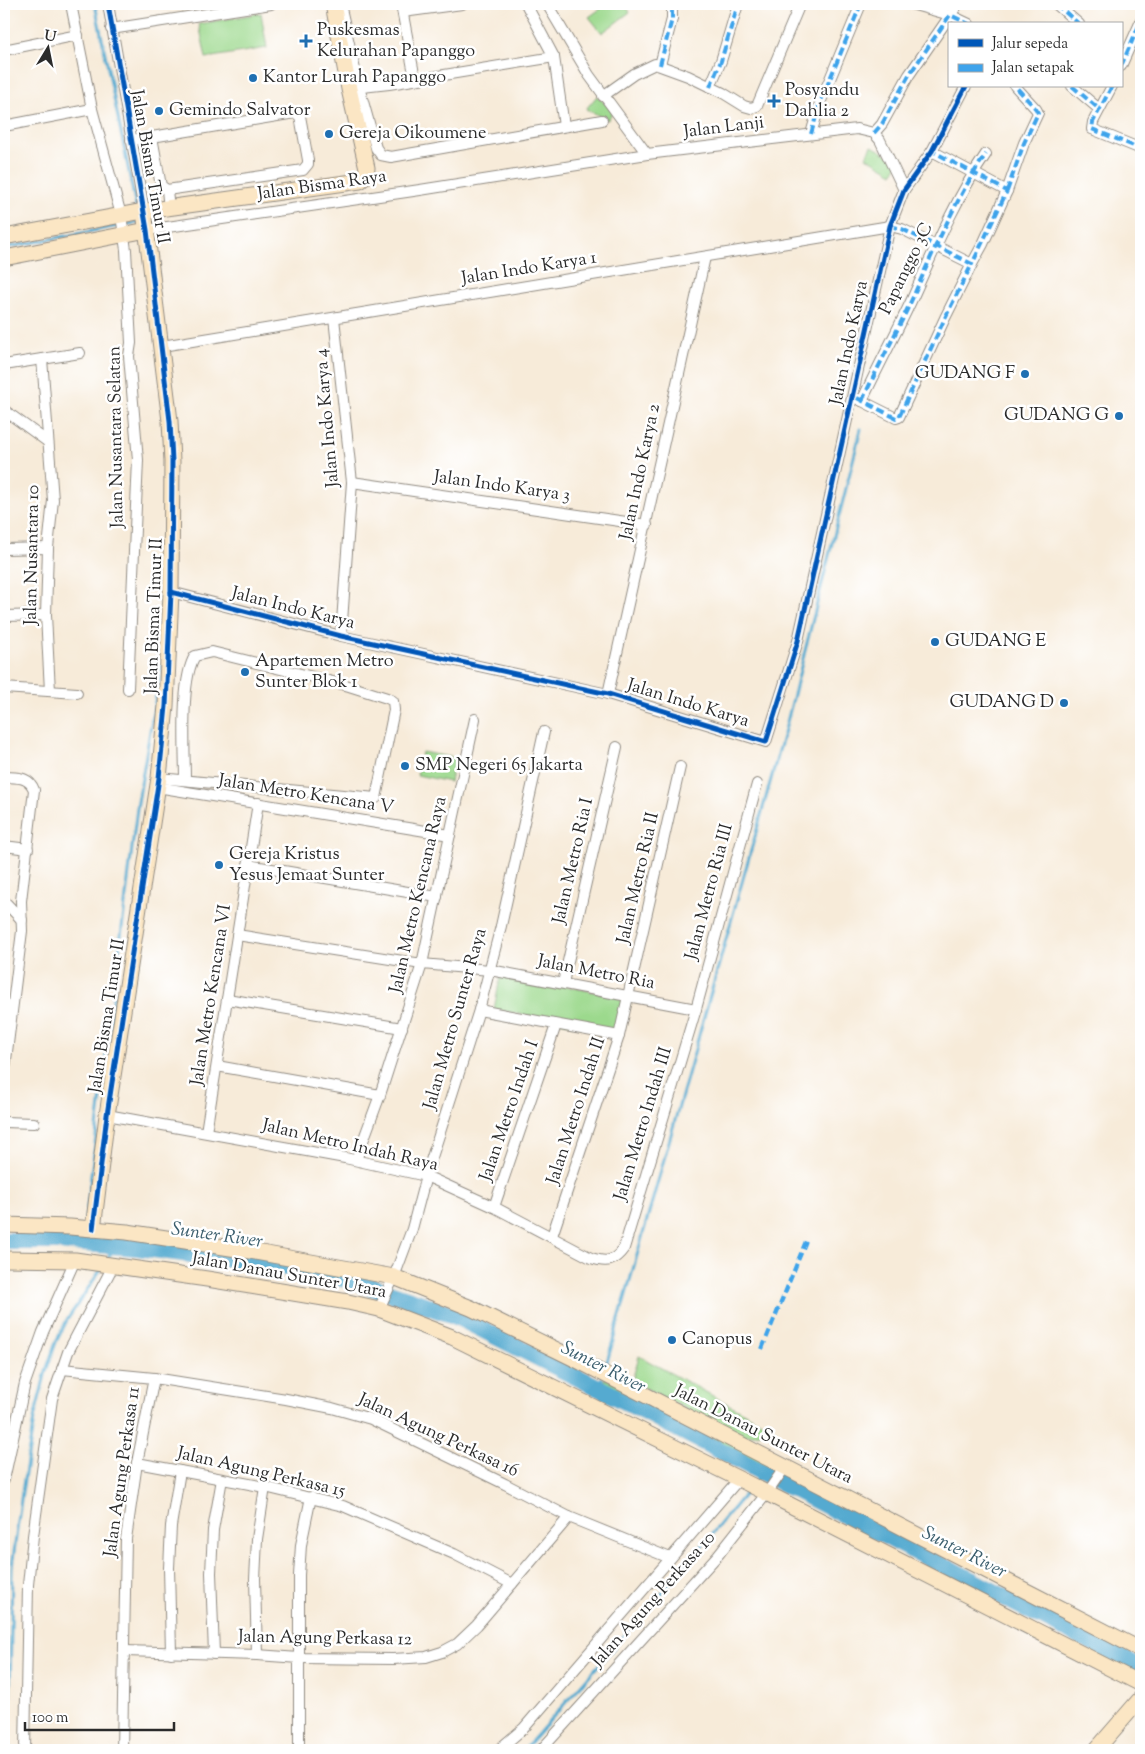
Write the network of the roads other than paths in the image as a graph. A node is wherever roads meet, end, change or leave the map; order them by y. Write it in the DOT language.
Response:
graph roads {
  1 [pos="72,4"];
  2 [pos="108,4"];
  3 [pos="271,4"];
  4 [pos="333,4"];
  5 [pos="340,4"];
  6 [pos="461,4"];
  7 [pos="526,4"];
  8 [pos="547,4"];
  9 [pos="672,4"];
  10 [pos="738,4"];
  11 [pos="800,4"];
  12 [pos="861,4"];
  13 [pos="912,4"];
  14 [pos="958,4"];
  15 [pos="1056,4"];
  16 [pos="402,8"];
  17 [pos="950,15"];
  18 [pos="1141,21"];
  19 [pos="965,22"];
  20 [pos="1077,22"];
  21 [pos="111,29"];
  22 [pos="78,35"];
  23 [pos="4,50"];
  24 [pos="554,57"];
  25 [pos="1122,62"];
  26 [pos="660,65"];
  27 [pos="415,79"];
  28 [pos="710,86"];
  29 [pos="354,88"];
  30 [pos="965,88"];
  31 [pos="1017,88"];
  32 [pos="1074,88"];
  33 [pos="1111,88"];
  34 [pos="603,96"];
  35 [pos="92,109"];
  36 [pos="1099,109"];
  37 [pos="602,120"];
  38 [pos="4,126"];
  39 [pos="564,126"];
  40 [pos="874,133"];
  41 [pos="811,134"];
  42 [pos="152,137"];
  43 [pos="131,140"];
  44 [pos="1141,149"];
  45 [pos="932,151"];
  46 [pos="646,154"];
  47 [pos="986,154"];
  48 [pos="974,172"];
  49 [pos="167,190"];
  50 [pos="904,190"];
  51 [pos="1006,191"];
  52 [pos="169,209"];
  53 [pos="128,221"];
  54 [pos="890,226"];
  55 [pos="145,231"];
  56 [pos="4,237"];
  57 [pos="935,246"];
  58 [pos="705,257"];
  59 [pos="4,258"];
  60 [pos="972,264"];
  61 [pos="334,318"];
  62 [pos="162,346"];
  63 [pos="80,353"];
  64 [pos="42,359"];
  65 [pos="4,366"];
  66 [pos="857,398"];
  67 [pos="4,410"];
  68 [pos="48,442"];
  69 [pos="352,482"];
  70 [pos="646,525"];
  71 [pos="48,548"];
  72 [pos="4,549"];
  73 [pos="171,592"];
  74 [pos="46,615"];
  75 [pos="4,616"];
  76 [pos="341,636"];
  77 [pos="4,688"];
  78 [pos="128,689"];
  79 [pos="50,691"];
  80 [pos="77,692"];
  81 [pos="608,694"];
  82 [pos="166,702"];
  83 [pos="185,706"];
  84 [pos="475,719"];
  85 [pos="544,732"];
  86 [pos="616,748"];
  87 [pos="680,767"];
  88 [pos="4,777"];
  89 [pos="185,780"];
  90 [pos="158,782"];
  91 [pos="757,784"];
  92 [pos="258,803"];
  93 [pos="450,835"];
  94 [pos="4,846"];
  95 [pos="28,849"];
  96 [pos="248,865"];
  97 [pos="437,897"];
  98 [pos="4,901"];
  99 [pos="22,920"];
  100 [pos="237,935"];
  101 [pos="422,964"];
  102 [pos="490,970"];
  103 [pos="563,983"];
  104 [pos="629,996"];
  105 [pos="227,999"];
  106 [pos="479,1010"];
  107 [pos="696,1010"];
  108 [pos="556,1025"];
  109 [pos="402,1028"];
  110 [pos="619,1036"];
  111 [pos="217,1066"];
  112 [pos="4,1076"];
  113 [pos="380,1095"];
  114 [pos="107,1115"];
  115 [pos="4,1122"];
  116 [pos="34,1123"];
  117 [pos="206,1132"];
  118 [pos="356,1160"];
  119 [pos="426,1176"];
  120 [pos="494,1207"];
  121 [pos="4,1225"];
  122 [pos="91,1228"];
  123 [pos="552,1236"];
  124 [pos="624,1248"];
  125 [pos="4,1260"];
  126 [pos="77,1261"];
  127 [pos="109,1266"];
  128 [pos="392,1281"];
  129 [pos="380,1305"];
  130 [pos="62,1370"];
  131 [pos="154,1378"];
  132 [pos="137,1463"];
  133 [pos="783,1469"];
  134 [pos="180,1471"];
  135 [pos="222,1479"];
  136 [pos="4,1480"];
  137 [pos="755,1486"];
  138 [pos="264,1487"];
  139 [pos="311,1497"];
  140 [pos="569,1517"];
  141 [pos="670,1558"];
  142 [pos="512,1584"];
  143 [pos="1141,1650"];
  144 [pos="124,1651"];
  145 [pos="171,1653"];
  146 [pos="214,1654"];
  147 [pos="257,1655"];
  148 [pos="299,1658"];
  149 [pos="1141,1684"];
  150 [pos="1141,1698"];
  151 [pos="25,1750"];
  152 [pos="122,1750"];
  153 [pos="300,1750"];
  154 [pos="498,1750"];
  155 [pos="541,1750"];
  156 [pos="1096,1750"];
  1 -- 22 [label="street"];
  2 -- 21 [label="street, Jalan Bisma Timur II"];
  3 -- 21 [label="street"];
  4 -- 29 [label="main road, Jalan Bisma Raya"];
  5 -- 29 [label="street"];
  6 -- 16 [label="street"];
  7 -- 24 [label="street"];
  8 -- 34 [label="street"];
  9 -- 26 [label="street"];
  10 -- 28 [label="street"];
  11 -- 28 [label="street, Jalan Lanji"];
  12 -- 41 [label="street"];
  13 -- 17 [label="street"];
  14 -- 17 [label="street"];
  15 -- 20 [label="street"];
  16 -- 27 [label="street"];
  17 -- 19 [label="street"];
  17 -- 40 [label="street"];
  18 -- 25 [label="street"];
  21 -- 43 [label="street, Jalan Bisma Timur II"];
  22 -- 23 [label="street"];
  22 -- 35 [label="street"];
  24 -- 27 [label="street"];
  24 -- 39 [label="street"];
  26 -- 28 [label="street, Jalan Lanji"];
  26 -- 34 [label="street"];
  27 -- 29 [label="street"];
  29 -- 39 [label="street"];
  29 -- 52 [label="main road, Jalan Bisma Raya"];
  30 -- 45 [label="street, Jalan Indo Karya"];
  31 -- 51 [label="street"];
  32 -- 36 [label="street"];
  33 -- 36 [label="street"];
  34 -- 46 [label="street"];
  35 -- 38 [label="street"];
  35 -- 53 [label="street"];
  36 -- 44 [label="street"];
  37 -- 39 [label="street"];
  40 -- 41 [label="street, Jalan Lanji"];
  40 -- 50 [label="street"];
  41 -- 46 [label="street, Jalan Lanji"];
  42 -- 43 [label="street"];
  42 -- 49 [label="street"];
  42 -- 49 [label="street"];
  43 -- 53 [label="street, Jalan Bisma Timur II"];
  45 -- 48 [label="street"];
  45 -- 50 [label="street, Jalan Indo Karya"];
  46 -- 55 [label="street, Jalan Bisma Raya"];
  47 -- 48 [label="street, Papanggo 3C"];
  48 -- 51 [label="street"];
  48 -- 57 [label="street, Papanggo 3C"];
  49 -- 52 [label="street"];
  50 -- 54 [label="street, Jalan Indo Karya"];
  51 -- 60 [label="street"];
  52 -- 53 [label="main road, Jalan Bisma Raya"];
  53 -- 55 [label="main road, Jalan Bisma Timur II"];
  53 -- 56 [label="main road, Jalan Bisma Raya"];
  53 -- 59 [label="main road, Jalan Bisma Raya"];
  53 -- 78 [label="street, Jalan Nusantara Selatan"];
  54 -- 57 [label="street, Jalan Indo Karya 1"];
  54 -- 58 [label="street, Jalan Indo Karya 1"];
  54 -- 66 [label="street, Jalan Indo Karya"];
  55 -- 62 [label="main road, Jalan Bisma Timur II"];
  57 -- 60 [label="street, Jalan Indo Karya 1"];
  57 -- 66 [label="street, Papanggo 3C"];
  58 -- 61 [label="street, Jalan Indo Karya 1"];
  58 -- 70 [label="street, Jalan Indo Karya 2"];
  60 -- 66 [label="street"];
  61 -- 62 [label="street, Jalan Indo Karya 1"];
  61 -- 69 [label="street, Jalan Indo Karya 4"];
  62 -- 73 [label="main road, Jalan Bisma Timur II"];
  63 -- 64 [label="street"];
  64 -- 65 [label="street"];
  64 -- 68 [label="street, Jalan Nusantara 10"];
  66 -- 81 [label="street, Jalan Indo Karya"];
  67 -- 68 [label="street"];
  68 -- 71 [label="street, Jalan Nusantara 10"];
  69 -- 70 [label="street, Jalan Indo Karya 3"];
  69 -- 76 [label="street, Jalan Indo Karya 4"];
  70 -- 81 [label="street, Jalan Indo Karya 2"];
  71 -- 72 [label="street"];
  71 -- 74 [label="street, Jalan Nusantara 10"];
  73 -- 76 [label="street, Jalan Indo Karya"];
  73 -- 82 [label="main road, Jalan Bisma Timur II"];
  74 -- 75 [label="street"];
  74 -- 79 [label="street, Jalan Nusantara 10"];
  76 -- 81 [label="street, Jalan Indo Karya"];
  77 -- 79 [label="street"];
  79 -- 80 [label="street"];
  82 -- 83 [label="street"];
  82 -- 90 [label="main road, Jalan Bisma Timur II"];
  83 -- 89 [label="street"];
  83 -- 89 [label="street"];
  84 -- 93 [label="street, Jalan Metro Kencana Raya"];
  85 -- 102 [label="street, Jalan Metro Sunter Raya"];
  86 -- 103 [label="street, Jalan Metro Ria I"];
  87 -- 104 [label="street, Jalan Metro Ria II"];
  88 -- 95 [label="street"];
  89 -- 90 [label="street"];
  90 -- 92 [label="street, Jalan Metro Kencana V"];
  90 -- 114 [label="main road, Jalan Bisma Timur II"];
  91 -- 107 [label="street, Jalan Metro Ria III"];
  92 -- 93 [label="street, Jalan Metro Kencana V"];
  92 -- 96 [label="street, Jalan Metro Kencana VI"];
  93 -- 97 [label="street, Jalan Metro Kencana Raya"];
  94 -- 95 [label="street"];
  95 -- 99 [label="street"];
  96 -- 97 [label="street"];
  96 -- 100 [label="street, Jalan Metro Kencana VI"];
  97 -- 101 [label="street, Jalan Metro Kencana Raya"];
  98 -- 99 [label="street"];
  99 -- 112 [label="street"];
  100 -- 101 [label="street, Jalan Metro Ria"];
  100 -- 105 [label="street, Jalan Metro Kencana VI"];
  101 -- 102 [label="street, Jalan Metro Ria"];
  101 -- 109 [label="street, Jalan Metro Kencana Raya"];
  102 -- 103 [label="street, Jalan Metro Ria"];
  102 -- 106 [label="street, Jalan Metro Sunter Raya"];
  103 -- 104 [label="street, Jalan Metro Ria"];
  104 -- 107 [label="street, Jalan Metro Ria"];
  104 -- 110 [label="street, Jalan Metro Indah II"];
  105 -- 109 [label="street"];
  105 -- 111 [label="street, Jalan Metro Kencana VI"];
  106 -- 108 [label="street, Jalan Metro Indah I"];
  106 -- 119 [label="street, Jalan Metro Sunter Raya"];
  107 -- 124 [label="street, Jalan Metro Indah III"];
  108 -- 110 [label="street, Jalan Metro Indah I"];
  108 -- 120 [label="street, Jalan Metro Indah I"];
  109 -- 113 [label="street, Jalan Metro Kencana Raya"];
  110 -- 123 [label="street, Jalan Metro Indah II"];
  111 -- 113 [label="street"];
  111 -- 117 [label="street, Jalan Metro Kencana VI"];
  113 -- 118 [label="street, Jalan Metro Kencana Raya"];
  114 -- 117 [label="street, Jalan Metro Indah Raya"];
  114 -- 122 [label="main road, Jalan Bisma Timur II"];
  115 -- 116 [label="street"];
  117 -- 118 [label="street, Jalan Metro Indah Raya"];
  118 -- 119 [label="street, Jalan Metro Indah Raya"];
  119 -- 120 [label="street, Jalan Metro Indah Raya"];
  119 -- 128 [label="street, Jalan Metro Sunter Raya"];
  120 -- 123 [label="street, Jalan Metro Indah Raya"];
  121 -- 122 [label="main road, Jalan Danau Sunter Utara"];
  122 -- 128 [label="main road, Jalan Danau Sunter Utara"];
  123 -- 124 [label="street, Jalan Metro Indah Raya"];
  125 -- 126 [label="main road, Jalan Danau Sunter Utara"];
  126 -- 127 [label="main road, Jalan Danau Sunter Utara"];
  126 -- 136 [label="street"];
  127 -- 129 [label="main road, Jalan Danau Sunter Utara"];
  127 -- 130 [label="street"];
  128 -- 129 [label="street, Jalan Metro Sunter Raya"];
  128 -- 133 [label="main road, Jalan Danau Sunter Utara"];
  129 -- 137 [label="main road, Jalan Danau Sunter Utara"];
  130 -- 131 [label="street, Jalan Agung Perkasa 16"];
  130 -- 151 [label="street"];
  131 -- 132 [label="street, Jalan Agung Perkasa 11"];
  131 -- 140 [label="street, Jalan Agung Perkasa 16"];
  132 -- 134 [label="street, Jalan Agung Perkasa 15"];
  132 -- 144 [label="street, Jalan Agung Perkasa 11"];
  133 -- 137 [label="street, Jalan Agung Perkasa 10"];
  133 -- 143 [label="main road, Jalan Danau Sunter Utara"];
  134 -- 135 [label="street, Jalan Agung Perkasa 15"];
  134 -- 145 [label="street"];
  135 -- 138 [label="street, Jalan Agung Perkasa 15"];
  135 -- 146 [label="street"];
  137 -- 141 [label="street, Jalan Agung Perkasa 10"];
  137 -- 149 [label="main road, Jalan Danau Sunter Utara"];
  137 -- 155 [label="street, Jalan Agung Perkasa 10"];
  138 -- 139 [label="street, Jalan Agung Perkasa 15"];
  138 -- 147 [label="street"];
  139 -- 142 [label="street, Jalan Agung Perkasa 15"];
  139 -- 148 [label="street"];
  140 -- 141 [label="street, Jalan Agung Perkasa 16"];
  140 -- 142 [label="street, Jalan Agung Perkasa 12"];
  141 -- 154 [label="street, Jalan Agung Perkasa 10"];
  142 -- 148 [label="street, Jalan Agung Perkasa 12"];
  144 -- 145 [label="street, Jalan Agung Perkasa 12"];
  144 -- 152 [label="street, Jalan Agung Perkasa 11"];
  145 -- 146 [label="street, Jalan Agung Perkasa 12"];
  146 -- 147 [label="street, Jalan Agung Perkasa 12"];
  147 -- 148 [label="street, Jalan Agung Perkasa 12"];
  148 -- 153 [label="street"];
  150 -- 156 [label="main road"];
}
